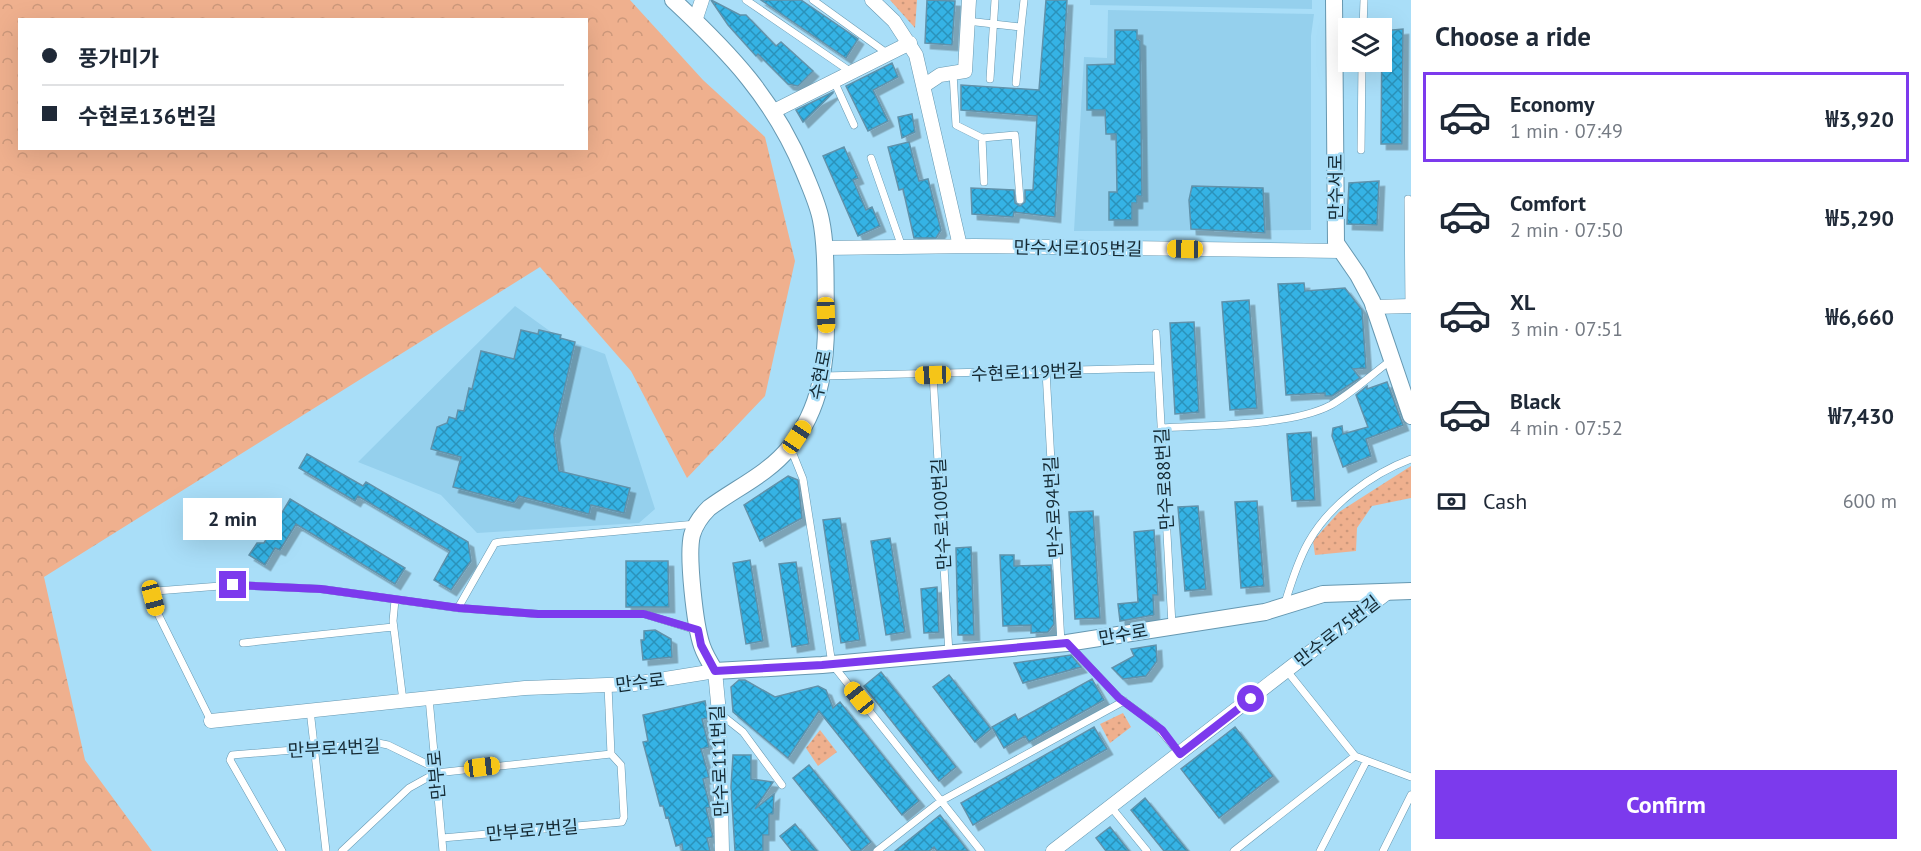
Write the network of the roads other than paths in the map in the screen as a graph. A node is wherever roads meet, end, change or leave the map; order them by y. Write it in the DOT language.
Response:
graph roads {
  1 [pos="673,0"];
  2 [pos="702,0"];
  3 [pos="746,0"];
  4 [pos="813,0"];
  5 [pos="872,0"];
  6 [pos="969,0"];
  7 [pos="995,0"];
  8 [pos="1024,0"];
  9 [pos="1334,0"];
  10 [pos="1364,0"];
  11 [pos="1363,18"];
  12 [pos="695,21"];
  13 [pos="968,21"];
  14 [pos="993,24"];
  15 [pos="1021,27"];
  16 [pos="910,43"];
  17 [pos="888,54"];
  18 [pos="851,72"];
  19 [pos="1362,72"];
  20 [pos="953,73"];
  21 [pos="990,79"];
  22 [pos="834,81"];
  23 [pos="1016,83"];
  24 [pos="925,85"];
  25 [pos="774,111"];
  26 [pos="854,125"];
  27 [pos="982,138"];
  28 [pos="1361,150"];
  29 [pos="871,158"];
  30 [pos="984,182"];
  31 [pos="1408,198"];
  32 [pos="1020,200"];
  33 [pos="960,246"];
  34 [pos="902,247"];
  35 [pos="824,248"];
  36 [pos="1340,251"];
  37 [pos="1410,306"];
  38 [pos="1374,307"];
  39 [pos="1156,333"];
  40 [pos="1392,360"];
  41 [pos="1158,368"];
  42 [pos="1046,371"];
  43 [pos="933,375"];
  44 [pos="823,376"];
  45 [pos="1411,416"];
  46 [pos="1161,428"];
  47 [pos="790,447"];
  48 [pos="1411,459"];
  49 [pos="696,524"];
  50 [pos="1411,591"];
  51 [pos="1388,592"];
  52 [pos="395,600"];
  53 [pos="1284,606"];
  54 [pos="459,608"];
  55 [pos="1172,625"];
  56 [pos="393,627"];
  57 [pos="698,630"];
  58 [pos="243,643"];
  59 [pos="1064,643"];
  60 [pos="949,654"];
  61 [pos="832,664"];
  62 [pos="715,671"];
  63 [pos="1287,671"];
  64 [pos="608,686"];
  65 [pos="429,698"];
  66 [pos="403,701"];
  67 [pos="1124,701"];
  68 [pos="310,710"];
  69 [pos="719,713"];
  70 [pos="211,721"];
  71 [pos="314,748"];
  72 [pos="611,754"];
  73 [pos="1180,754"];
  74 [pos="1356,756"];
  75 [pos="1366,762"];
  76 [pos="435,770"];
  77 [pos="1411,777"];
  78 [pos="782,784"];
  79 [pos="1411,795"];
  80 [pos="941,801"];
  81 [pos="1111,807"];
  82 [pos="442,838"];
  83 [pos="282,851"];
  84 [pos="326,851"];
  85 [pos="342,851"];
  86 [pos="443,851"];
  87 [pos="722,851"];
  88 [pos="877,851"];
  89 [pos="981,851"];
  90 [pos="1053,851"];
  91 [pos="1147,851"];
  92 [pos="1234,851"];
  93 [pos="1320,851"];
  94 [pos="1383,851"];
  1 -- 12 [label="street, 수현로"];
  2 -- 12 [label="street"];
  3 -- 18 [label="lane"];
  4 -- 17 [label="lane"];
  5 -- 16 [label="street"];
  6 -- 13 [label="street"];
  7 -- 14 [label="lane"];
  8 -- 15 [label="lane"];
  9 -- 36 [label="street, 만수서로"];
  10 -- 11 [label="lane"];
  12 -- 25 [label="street, 수현로"];
  13 -- 14 [label="lane"];
  13 -- 20 [label="street"];
  14 -- 15 [label="lane"];
  14 -- 21 [label="lane"];
  15 -- 23 [label="lane"];
  16 -- 17 [label="street"];
  16 -- 24 [label="street"];
  17 -- 18 [label="street"];
  18 -- 22 [label="street"];
  19 -- 28 [label="lane"];
  20 -- 24 [label="street"];
  20 -- 27 [label="lane"];
  22 -- 25 [label="street"];
  22 -- 26 [label="lane"];
  24 -- 33 [label="street"];
  25 -- 35 [label="street, 수현로"];
  27 -- 30 [label="lane"];
  27 -- 32 [label="lane"];
  29 -- 34 [label="lane"];
  31 -- 37 [label="lane"];
  33 -- 34 [label="street, 만수서로105번길"];
  33 -- 36 [label="street, 만수서로105번길"];
  34 -- 35 [label="street, 만수서로105번길"];
  35 -- 44 [label="street, 수현로"];
  36 -- 38 [label="street, 만수서로"];
  37 -- 38 [label="street"];
  38 -- 40 [label="street, 만수서로"];
  39 -- 41 [label="lane, 만수로88번길"];
  40 -- 45 [label="street, 만수서로"];
  40 -- 46 [label="lane"];
  41 -- 42 [label="lane, 수현로119번길"];
  41 -- 46 [label="lane, 만수로88번길"];
  42 -- 43 [label="lane, 수현로119번길"];
  42 -- 59 [label="lane, 만수로94번길"];
  43 -- 44 [label="lane, 수현로119번길"];
  43 -- 60 [label="lane, 만수로100번길"];
  44 -- 47 [label="street, 수현로"];
  46 -- 55 [label="lane, 만수로88번길"];
  47 -- 49 [label="street, 수현로"];
  47 -- 61 [label="lane"];
  48 -- 53 [label="lane"];
  49 -- 54 [label="lane"];
  49 -- 57 [label="street"];
  50 -- 51 [label="street, 만수로"];
  51 -- 53 [label="street, 만수로"];
  51 -- 63 [label="street, 만수로75번길"];
  52 -- 54 [label="lane"];
  52 -- 56 [label="lane"];
  52 -- 70 [label="lane, 만수로"];
  53 -- 55 [label="street, 만수로"];
  54 -- 57 [label="lane"];
  55 -- 59 [label="street, 만수로"];
  56 -- 58 [label="lane"];
  56 -- 66 [label="lane"];
  57 -- 62 [label="street"];
  59 -- 60 [label="street, 만수로"];
  59 -- 67 [label="lane"];
  60 -- 61 [label="street, 만수로"];
  61 -- 62 [label="street, 만수로"];
  61 -- 80 [label="lane"];
  62 -- 64 [label="street, 만수로"];
  62 -- 69 [label="street, 만수로111번길"];
  63 -- 73 [label="street, 만수로75번길"];
  63 -- 74 [label="lane, 만수로75번길"];
  64 -- 65 [label="street, 만수로"];
  64 -- 72 [label="lane"];
  65 -- 66 [label="street, 만수로"];
  65 -- 76 [label="lane, 만부로"];
  66 -- 68 [label="street, 만수로"];
  67 -- 73 [label="lane"];
  67 -- 80 [label="lane"];
  68 -- 70 [label="street, 만수로"];
  68 -- 71 [label="lane"];
  69 -- 78 [label="lane"];
  69 -- 87 [label="street, 만수로111번길"];
  71 -- 76 [label="lane, 만부로4번길"];
  71 -- 83 [label="lane, 만부로4번길"];
  71 -- 84 [label="lane"];
  72 -- 76 [label="lane"];
  72 -- 82 [label="lane, 만부로7번길"];
  73 -- 81 [label="street, 만수로75번길"];
  74 -- 75 [label="lane, 만수로75번길"];
  74 -- 92 [label="lane"];
  75 -- 77 [label="lane, 만수로75번길"];
  75 -- 93 [label="lane"];
  76 -- 82 [label="lane, 만부로"];
  76 -- 85 [label="lane"];
  79 -- 94 [label="lane"];
  80 -- 88 [label="lane"];
  80 -- 89 [label="lane"];
  81 -- 90 [label="street, 만수로75번길"];
  81 -- 91 [label="lane"];
  82 -- 86 [label="lane, 만부로"];
}
